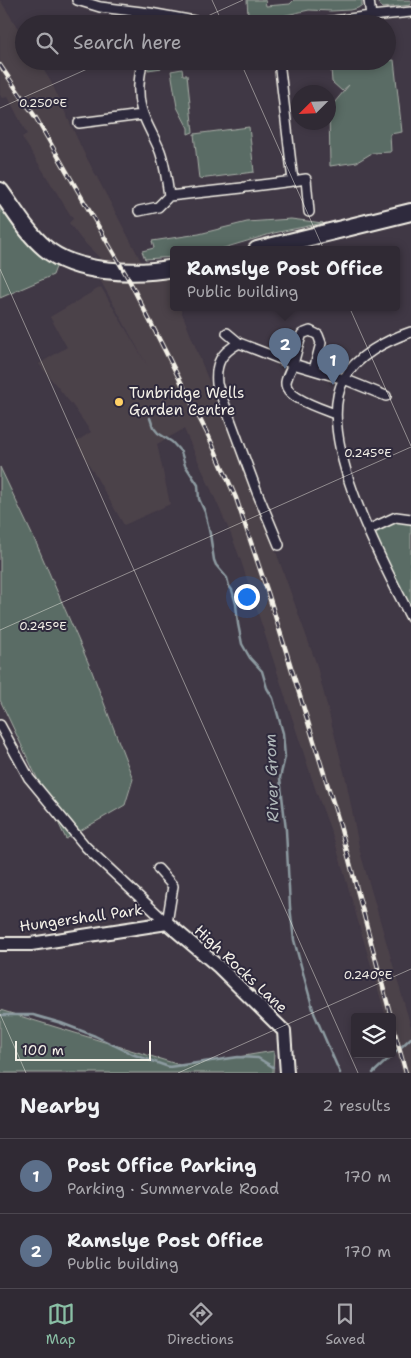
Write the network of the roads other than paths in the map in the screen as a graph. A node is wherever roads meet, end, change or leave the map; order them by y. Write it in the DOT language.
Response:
graph roads {
  1 [pos="77,0"];
  2 [pos="369,0"];
  3 [pos="411,12"];
  4 [pos="150,13"];
  5 [pos="161,15"];
  6 [pos="371,15"];
  7 [pos="381,15"];
  8 [pos="141,70"];
  9 [pos="280,70"];
  10 [pos="142,115"];
  11 [pos="79,123"];
  12 [pos="293,181"];
  13 [pos="0,191"];
  14 [pos="169,196"];
  15 [pos="139,211"];
  16 [pos="309,212"];
  17 [pos="411,212"];
  18 [pos="273,246"];
  19 [pos="170,268"];
  20 [pos="227,332"];
  21 [pos="411,332"];
  22 [pos="239,344"];
  23 [pos="293,364"];
  24 [pos="314,370"];
  25 [pos="344,379"];
  26 [pos="386,396"];
  27 [pos="335,414"];
  28 [pos="266,490"];
  29 [pos="257,492"];
  30 [pos="411,518"];
  31 [pos="368,530"];
  32 [pos="279,545"];
  33 [pos="411,618"];
  34 [pos="0,725"];
  35 [pos="158,869"];
  36 [pos="167,923"];
  37 [pos="0,944"];
  38 [pos="287,1073"];
  1 -- 4 [label="street"];
  2 -- 6 [label="street"];
  3 -- 7 [label="street"];
  4 -- 5 [label="street"];
  8 -- 10 [label="street"];
  9 -- 12 [label="street"];
  10 -- 11 [label="street"];
  10 -- 14 [label="street"];
  12 -- 14 [label="street"];
  12 -- 16 [label="street"];
  13 -- 19 [label="highway"];
  14 -- 15 [label="street"];
  17 -- 18 [label="highway"];
  20 -- 22 [label="street"];
  21 -- 25 [label="street"];
  22 -- 23 [label="street"];
  22 -- 29 [label="street"];
  23 -- 24 [label="street"];
  23 -- 24 [label="street"];
  23 -- 27 [label="street"];
  24 -- 25 [label="street"];
  25 -- 26 [label="street"];
  25 -- 27 [label="street"];
  27 -- 31 [label="street"];
  28 -- 29 [label="street"];
  29 -- 32 [label="street"];
  30 -- 31 [label="street"];
  31 -- 33 [label="street"];
  34 -- 36 [label="street"];
  35 -- 36 [label="street"];
  36 -- 37 [label="street, Hungershall Park"];
  36 -- 38 [label="street, High Rocks Lane"];
}
